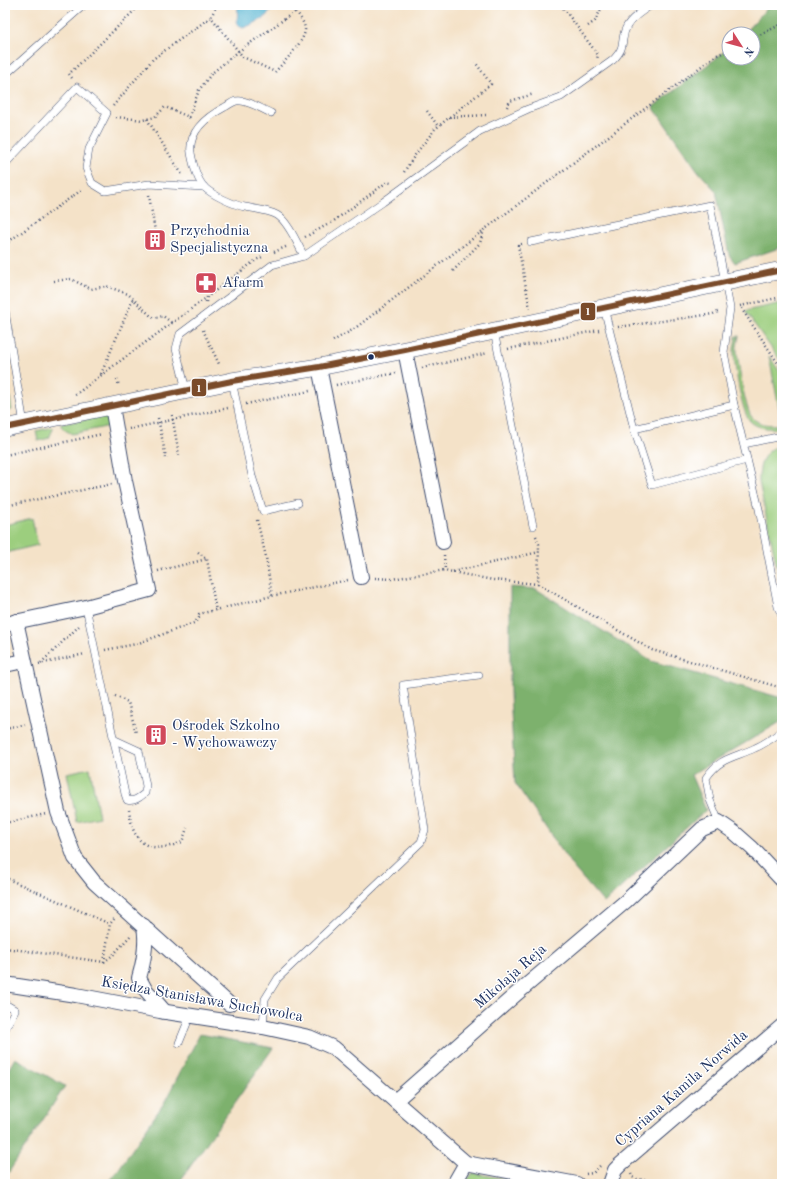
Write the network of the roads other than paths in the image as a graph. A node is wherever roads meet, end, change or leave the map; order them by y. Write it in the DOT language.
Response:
graph roads {
  1 [pos="84,5"];
  2 [pos="651,5"];
  3 [pos="5,74"];
  4 [pos="270,113"];
  5 [pos="5,164"];
  6 [pos="204,187"];
  7 [pos="530,242"];
  8 [pos="304,256"];
  9 [pos="782,270"];
  10 [pos="726,282"];
  11 [pos="603,307"];
  12 [pos="5,311"];
  13 [pos="494,331"];
  14 [pos="8,348"];
  15 [pos="405,350"];
  16 [pos="319,366"];
  17 [pos="232,381"];
  18 [pos="186,390"];
  19 [pos="734,405"];
  20 [pos="112,406"];
  21 [pos="24,424"];
  22 [pos="5,428"];
  23 [pos="634,429"];
  24 [pos="782,436"];
  25 [pos="744,444"];
  26 [pos="748,460"];
  27 [pos="298,503"];
  28 [pos="533,526"];
  29 [pos="443,542"];
  30 [pos="361,577"];
  31 [pos="87,612"];
  32 [pos="782,616"];
  33 [pos="10,622"];
  34 [pos="24,664"];
  35 [pos="5,665"];
  36 [pos="479,675"];
  37 [pos="782,731"];
  38 [pos="114,739"];
  39 [pos="719,822"];
  40 [pos="782,880"];
  41 [pos="138,928"];
  42 [pos="5,984"];
  43 [pos="5,1004"];
  44 [pos="229,1004"];
  45 [pos="165,1012"];
  46 [pos="190,1016"];
  47 [pos="782,1026"];
  48 [pos="263,1027"];
  49 [pos="5,1029"];
  50 [pos="179,1043"];
  51 [pos="395,1101"];
  52 [pos="466,1163"];
  53 [pos="547,1179"];
  54 [pos="578,1179"];
  55 [pos="454,1184"];
  56 [pos="531,1184"];
  57 [pos="610,1184"];
  1 -- 3 [label="lane"];
  2 -- 8 [label="lane"];
  4 -- 6 [label="lane"];
  5 -- 6 [label="lane"];
  6 -- 8 [label="lane"];
  7 -- 10 [label="lane"];
  8 -- 18 [label="lane"];
  9 -- 10 [label="street"];
  10 -- 11 [label="street"];
  10 -- 19 [label="lane"];
  11 -- 13 [label="street"];
  11 -- 23 [label="lane"];
  12 -- 14 [label="lane"];
  13 -- 15 [label="street"];
  13 -- 28 [label="lane"];
  14 -- 21 [label="lane"];
  15 -- 16 [label="street"];
  15 -- 29 [label="street"];
  16 -- 17 [label="street"];
  16 -- 30 [label="street"];
  17 -- 18 [label="street"];
  17 -- 27 [label="lane"];
  18 -- 20 [label="street"];
  19 -- 23 [label="lane"];
  19 -- 25 [label="lane"];
  20 -- 21 [label="street"];
  20 -- 31 [label="street"];
  21 -- 22 [label="street"];
  23 -- 26 [label="lane"];
  24 -- 25 [label="lane"];
  25 -- 26 [label="lane"];
  26 -- 32 [label="lane"];
  31 -- 33 [label="street"];
  31 -- 38 [label="lane"];
  33 -- 34 [label="street"];
  34 -- 35 [label="street"];
  34 -- 41 [label="street"];
  36 -- 48 [label="lane"];
  37 -- 39 [label="lane"];
  38 -- 38 [label="lane"];
  39 -- 40 [label="street"];
  39 -- 51 [label="street, Mikołaja Reja"];
  41 -- 44 [label="street"];
  41 -- 45 [label="street"];
  42 -- 45 [label="street, Księdza Stanisława Suchowolca"];
  43 -- 49 [label="lane"];
  45 -- 46 [label="street, Księdza Stanisława Suchowolca"];
  46 -- 48 [label="street, Księdza Stanisława Suchowolca"];
  46 -- 50 [label="lane"];
  47 -- 57 [label="street, Cypriana Kamila Norwida"];
  48 -- 51 [label="street, Księdza Stanisława Suchowolca"];
  51 -- 52 [label="street"];
  52 -- 53 [label="street"];
  52 -- 55 [label="street"];
  53 -- 54 [label="street"];
  53 -- 56 [label="street"];
}
